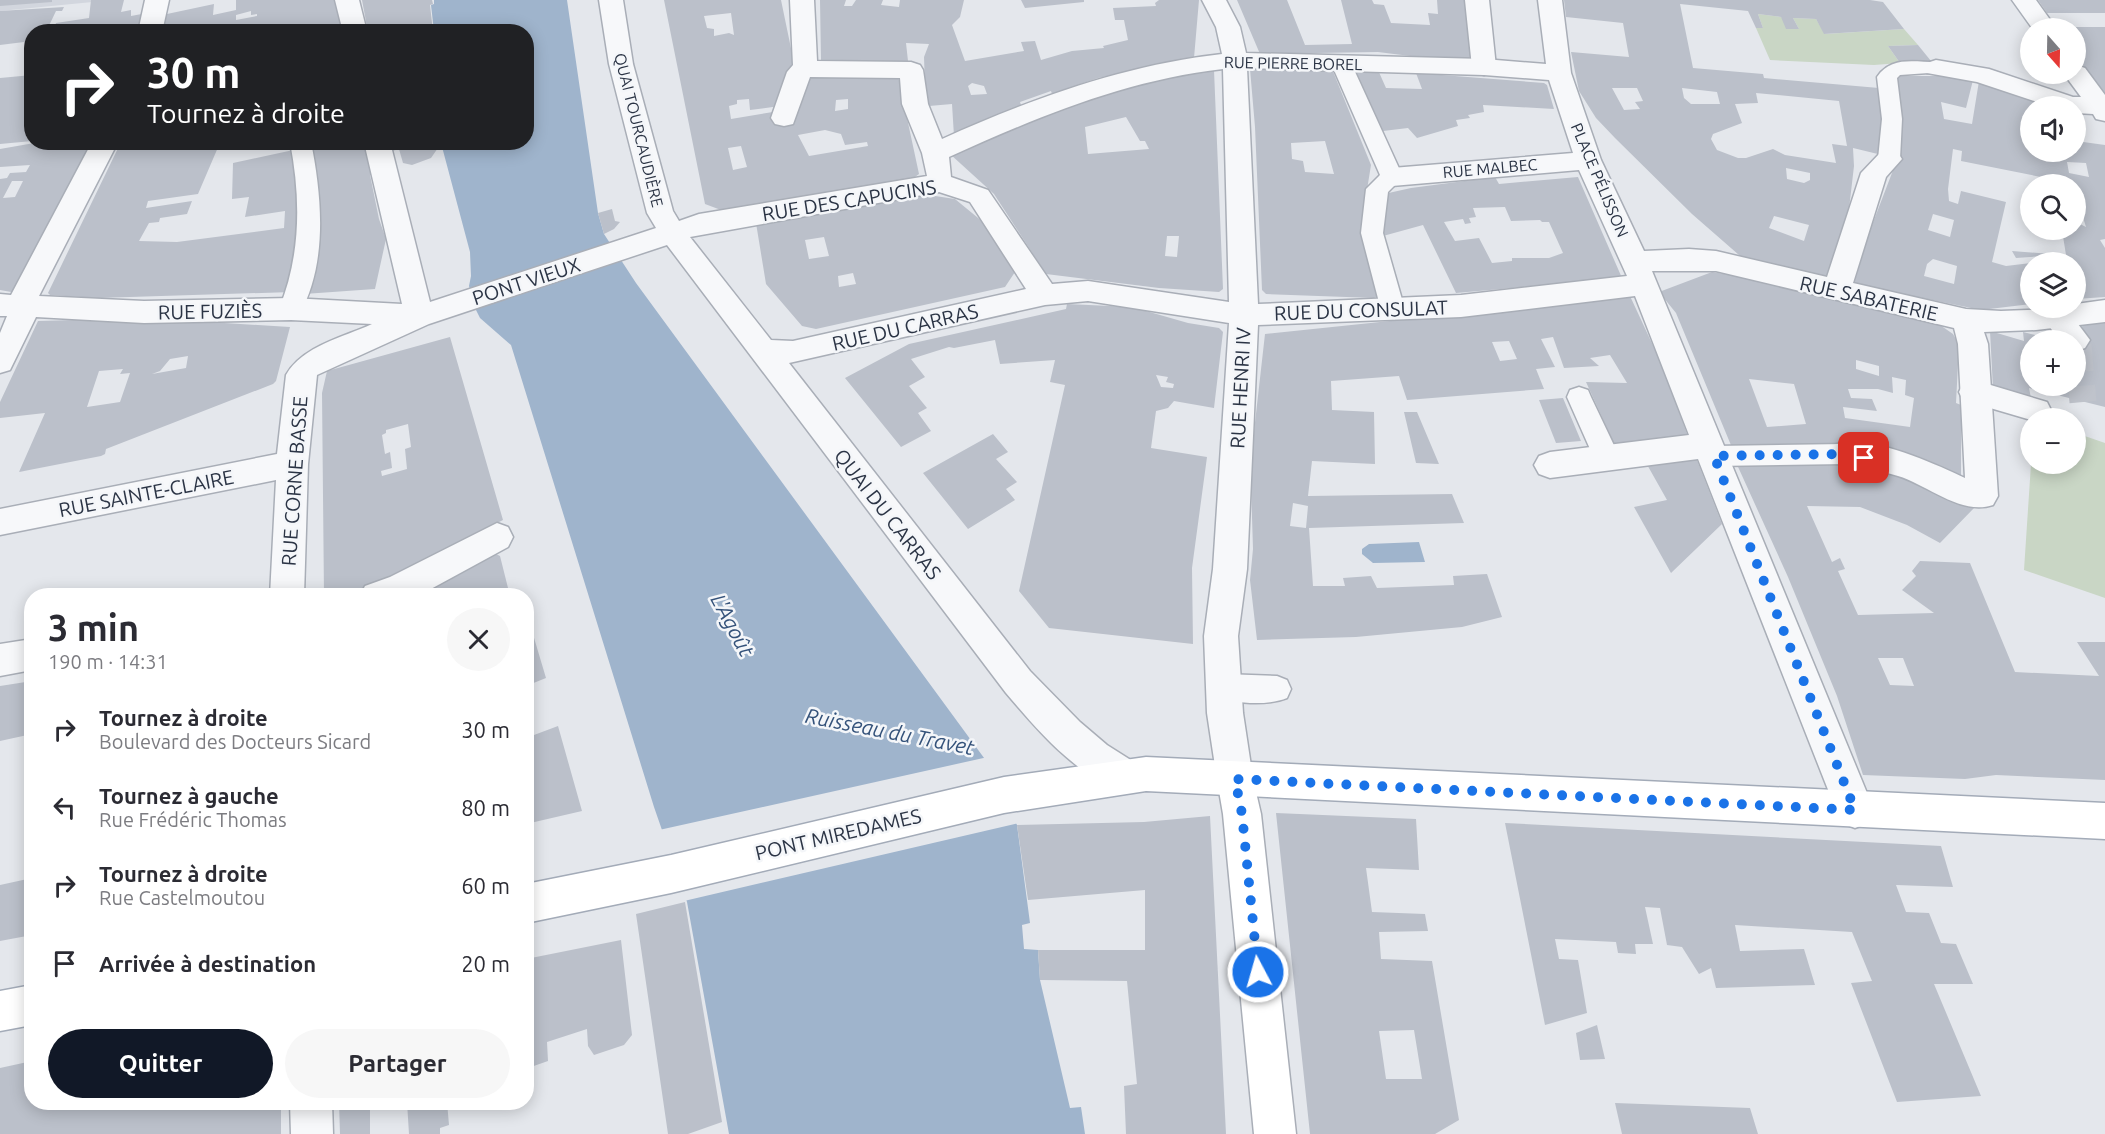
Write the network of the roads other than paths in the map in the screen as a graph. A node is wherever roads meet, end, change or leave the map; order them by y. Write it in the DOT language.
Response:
graph roads {
  1 [pos="157,0"];
  2 [pos="347,0"];
  3 [pos="802,0"];
  4 [pos="1214,0"];
  5 [pos="1477,0"];
  6 [pos="1550,0"];
  7 [pos="2024,0"];
  8 [pos="614,3"];
  9 [pos="2037,18"];
  10 [pos="152,24"];
  11 [pos="353,24"];
  12 [pos="1235,60"];
  13 [pos="1341,63"];
  14 [pos="1484,67"];
  15 [pos="1936,68"];
  16 [pos="805,69"];
  17 [pos="1559,74"];
  18 [pos="2084,84"];
  19 [pos="2102,110"];
  20 [pos="784,118"];
  21 [pos="101,150"];
  22 [pos="301,150"];
  23 [pos="379,150"];
  24 [pos="934,153"];
  25 [pos="1889,159"];
  26 [pos="1588,160"];
  27 [pos="1392,177"];
  28 [pos="940,183"];
  29 [pos="673,232"];
  30 [pos="615,252"];
  31 [pos="1639,273"];
  32 [pos="1837,290"];
  33 [pos="1045,295"];
  34 [pos="12,306"];
  35 [pos="291,309"];
  36 [pos="1393,310"];
  37 [pos="2105,311"];
  38 [pos="428,313"];
  39 [pos="2086,313"];
  40 [pos="1244,315"];
  41 [pos="2037,318"];
  42 [pos="1966,320"];
  43 [pos="764,351"];
  44 [pos="0,362"];
  45 [pos="1974,392"];
  46 [pos="1579,396"];
  47 [pos="2029,408"];
  48 [pos="1712,451"];
  49 [pos="1845,454"];
  50 [pos="1607,458"];
  51 [pos="291,464"];
  52 [pos="1550,465"];
  53 [pos="0,522"];
  54 [pos="497,537"];
  55 [pos="287,588"];
  56 [pos="401,588"];
  57 [pos="24,656"];
  58 [pos="0,660"];
  59 [pos="1224,687"];
  60 [pos="1277,689"];
  61 [pos="1124,776"];
  62 [pos="1235,779"];
  63 [pos="1855,810"];
  64 [pos="2105,821"];
  65 [pos="534,902"];
  66 [pos="24,1006"];
  67 [pos="0,1011"];
  68 [pos="311,1110"];
  69 [pos="312,1134"];
  70 [pos="1275,1134"];
  1 -- 10 [label="street"];
  2 -- 11 [label="street"];
  3 -- 16 [label="street"];
  4 -- 12 [label="street, RUE HENRI IV"];
  5 -- 14 [label="street"];
  6 -- 17 [label="street, PLACE PÉLISSON"];
  7 -- 9 [label="street"];
  8 -- 29 [label="street, QUAI TOURCAUDIÈRE"];
  12 -- 13 [label="street, RUE PIERRE BOREL"];
  12 -- 24 [label="street, RUE PIERRE BOREL"];
  12 -- 40 [label="street, RUE HENRI IV"];
  13 -- 14 [label="street, RUE PIERRE BOREL"];
  13 -- 27 [label="lane"];
  14 -- 17 [label="street, RUE PIERRE BOREL"];
  15 -- 19 [label="street"];
  15 -- 25 [label="lane"];
  16 -- 20 [label="street"];
  16 -- 24 [label="street"];
  17 -- 26 [label="street, PLACE PÉLISSON"];
  18 -- 19 [label="street"];
  21 -- 34 [label="street"];
  22 -- 35 [label="lane"];
  23 -- 38 [label="street"];
  24 -- 28 [label="street"];
  25 -- 32 [label="street"];
  26 -- 27 [label="street, RUE MALBEC"];
  26 -- 31 [label="street, PLACE PÉLISSON"];
  27 -- 36 [label="lane"];
  28 -- 29 [label="street, RUE DES CAPUCINS"];
  28 -- 33 [label="street, RUE DES CAPUCINS"];
  29 -- 30 [label="street, QUAI TOURCAUDIÈRE"];
  29 -- 43 [label="street, QUAI DU CARRAS"];
  30 -- 38 [label="street, PONT VIEUX"];
  31 -- 32 [label="street, RUE SABATERIE"];
  31 -- 36 [label="street, RUE DU CONSULAT"];
  31 -- 48 [label="street, PLACE PÉLISSON"];
  32 -- 42 [label="street, RUE SABATERIE"];
  33 -- 40 [label="street, RUE DU CONSULAT"];
  33 -- 43 [label="street, RUE DU CARRAS"];
  34 -- 35 [label="street, RUE FUZIÈS"];
  34 -- 44 [label="street"];
  35 -- 38 [label="street, RUE FUZIÈS"];
  36 -- 40 [label="street, RUE DU CONSULAT"];
  37 -- 39 [label="street, RUE SABATERIE"];
  38 -- 51 [label="street, RUE CORNE BASSE"];
  40 -- 59 [label="street, RUE HENRI IV"];
  41 -- 42 [label="street, RUE SABATERIE"];
  42 -- 45 [label="street"];
  43 -- 61 [label="street, QUAI DU CARRAS"];
  45 -- 47 [label="street"];
  45 -- 49 [label="street"];
  46 -- 50 [label="lane"];
  48 -- 49 [label="lane"];
  48 -- 50 [label="street"];
  48 -- 63 [label="street, PLACE PÉLISSON"];
  50 -- 52 [label="street"];
  51 -- 53 [label="street, RUE SAINTE-CLAIRE"];
  51 -- 55 [label="street, RUE CORNE BASSE"];
  54 -- 56 [label="street"];
  57 -- 58 [label="street"];
  59 -- 60 [label="lane"];
  59 -- 62 [label="street, RUE HENRI IV"];
  61 -- 62 [label="main road, PONT MIREDAMES"];
  61 -- 65 [label="main road, PONT MIREDAMES"];
  62 -- 63 [label="main road, PONT MIREDAMES"];
  62 -- 70 [label="main road"];
  63 -- 64 [label="main road, PONT MIREDAMES"];
  66 -- 67 [label="main road"];
  68 -- 69 [label="street"];
}
